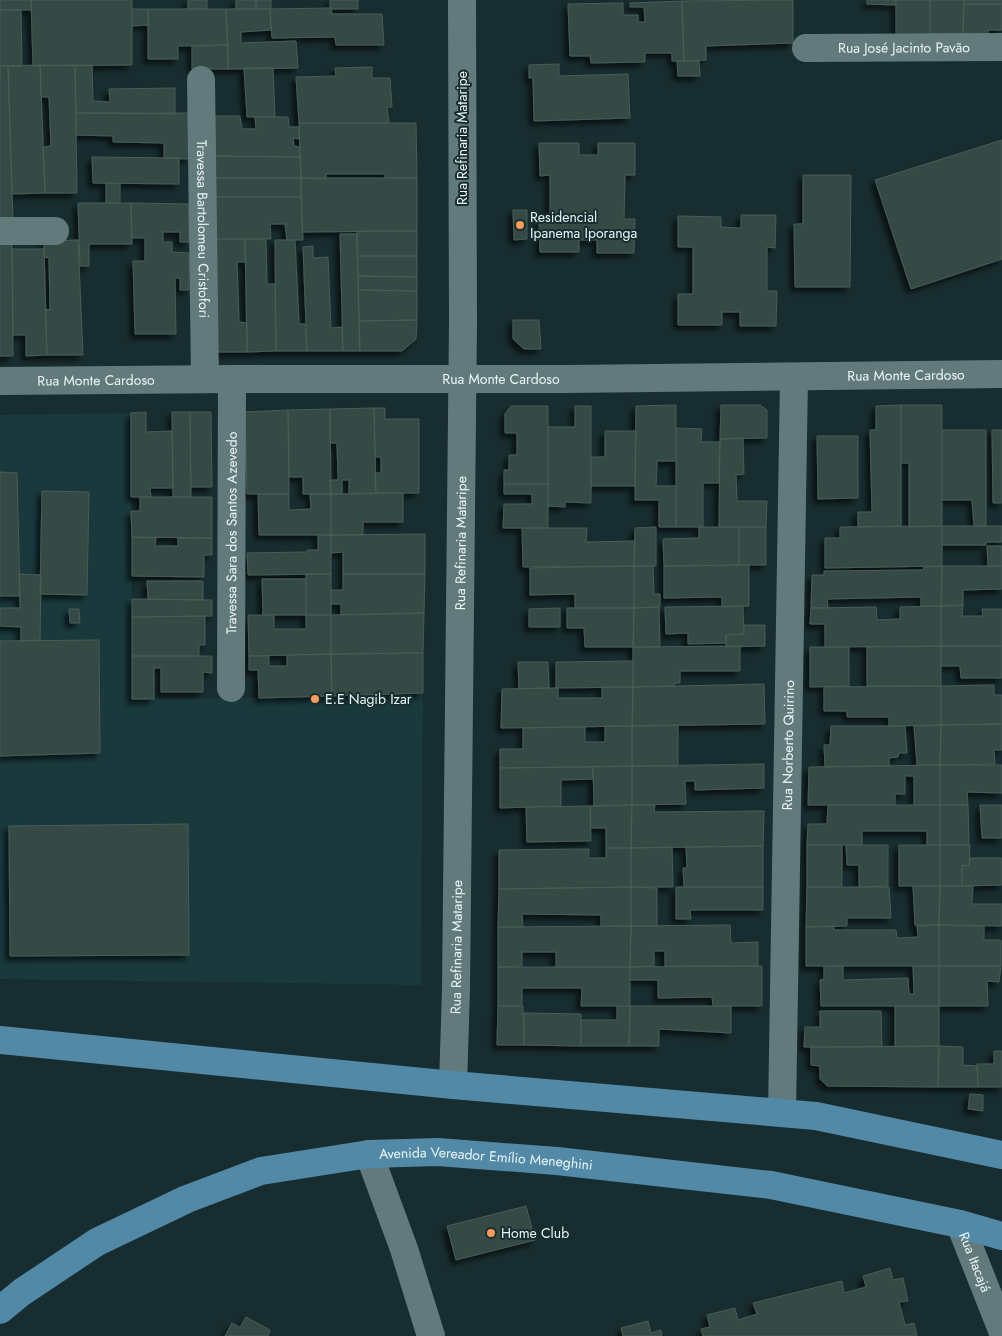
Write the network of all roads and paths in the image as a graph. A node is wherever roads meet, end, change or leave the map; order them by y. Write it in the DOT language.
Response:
graph roads {
  1 [pos="462,0"];
  2 [pos="1002,47"];
  3 [pos="806,48"];
  4 [pos="201,80"];
  5 [pos="55,231"];
  6 [pos="0,232"];
  7 [pos="1002,374"];
  8 [pos="794,377"];
  9 [pos="462,378"];
  10 [pos="218,379"];
  11 [pos="0,381"];
  12 [pos="231,688"];
  13 [pos="0,1040"];
  14 [pos="453,1085"];
  15 [pos="782,1113"];
  16 [pos="369,1154"];
  17 [pos="1002,1155"];
  18 [pos="960,1224"];
  19 [pos="1002,1236"];
  20 [pos="0,1310"];
  21 [pos="1002,1330"];
  22 [pos="431,1336"];
  1 -- 9 [label="street, Rua Refinaria Mataripe"];
  2 -- 3 [label="street, Rua José Jacinto Pavão"];
  4 -- 10 [label="street, Travessa Bartolomeu Cristofori"];
  5 -- 6 [label="street"];
  7 -- 8 [label="street, Rua Monte Cardoso"];
  8 -- 9 [label="street, Rua Monte Cardoso"];
  8 -- 15 [label="street, Rua Norberto Quirino"];
  9 -- 10 [label="street, Rua Monte Cardoso"];
  9 -- 14 [label="street, Rua Refinaria Mataripe"];
  10 -- 11 [label="street, Rua Monte Cardoso"];
  10 -- 12 [label="street, Travessa Sara dos Santos Azevedo"];
  13 -- 14 [label="main road"];
  14 -- 15 [label="main road"];
  15 -- 17 [label="main road"];
  16 -- 18 [label="main road, Avenida Vereador Emílio Meneghini"];
  16 -- 20 [label="main road, Avenida Vereador Emílio Meneghini"];
  16 -- 22 [label="street"];
  18 -- 19 [label="main road, Avenida Vereador Emílio Meneghini"];
  18 -- 21 [label="street, Rua Itacajá"];
}
